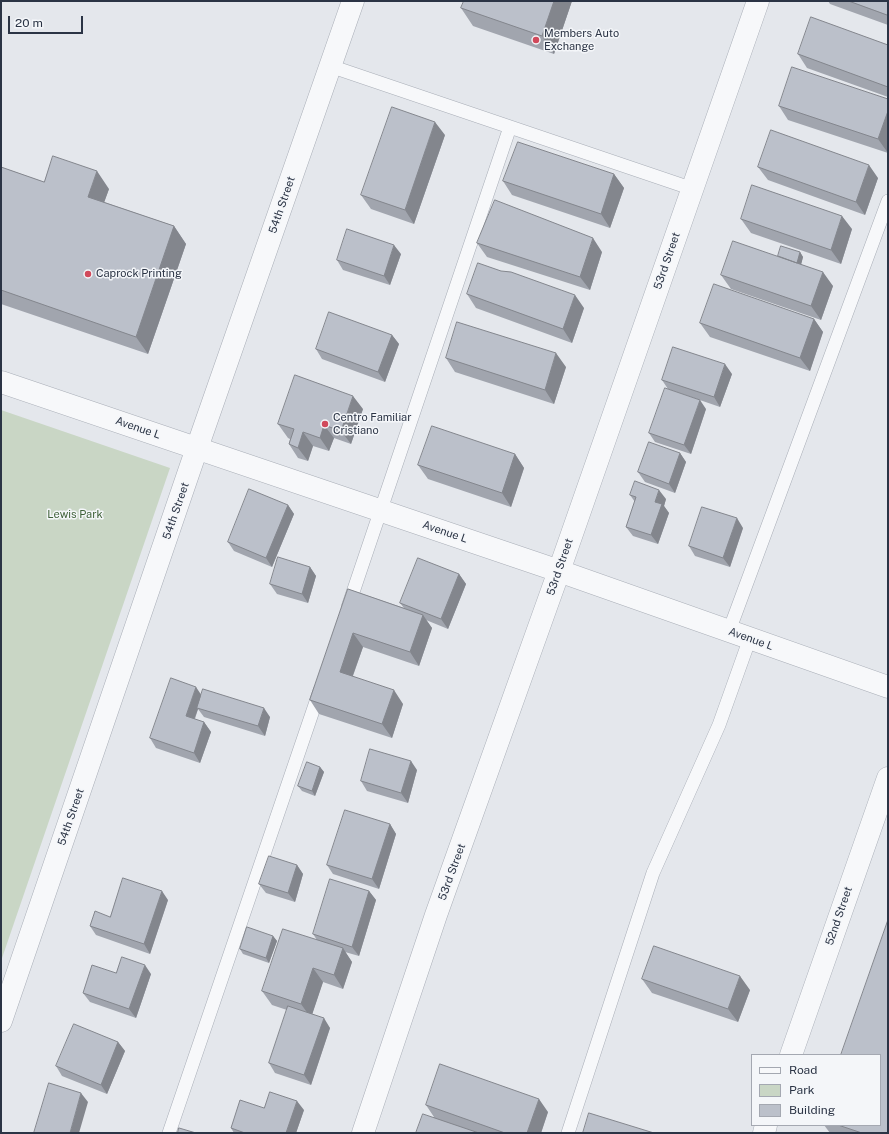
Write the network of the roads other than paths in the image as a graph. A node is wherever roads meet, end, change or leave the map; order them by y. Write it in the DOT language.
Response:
graph roads {
  1 [pos="353,1"];
  2 [pos="758,1"];
  3 [pos="330,66"];
  4 [pos="510,127"];
  5 [pos="692,189"];
  6 [pos="888,201"];
  7 [pos="1,382"];
  8 [pos="197,448"];
  9 [pos="381,510"];
  10 [pos="559,571"];
  11 [pos="345,615"];
  12 [pos="729,631"];
  13 [pos="750,638"];
  14 [pos="324,675"];
  15 [pos="888,687"];
  16 [pos="888,778"];
  17 [pos="1,1022"];
  18 [pos="791,1054"];
  19 [pos="169,1133"];
  20 [pos="363,1133"];
  21 [pos="568,1133"];
  1 -- 3 [label="street, 54th Street"];
  2 -- 5 [label="street, 53rd Street"];
  3 -- 4 [label="lane"];
  3 -- 8 [label="street, 54th Street"];
  4 -- 5 [label="lane"];
  4 -- 9 [label="lane"];
  5 -- 10 [label="street, 53rd Street"];
  6 -- 12 [label="lane"];
  7 -- 8 [label="street, Avenue L"];
  8 -- 9 [label="street, Avenue L"];
  8 -- 17 [label="street, 54th Street"];
  9 -- 10 [label="street, Avenue L"];
  9 -- 11 [label="lane"];
  10 -- 12 [label="street, Avenue L"];
  10 -- 20 [label="street, 53rd Street"];
  12 -- 13 [label="street, Avenue L"];
  13 -- 15 [label="street, Avenue L"];
  13 -- 21 [label="lane"];
  14 -- 19 [label="lane"];
  16 -- 18 [label="street, 52nd Street"];
}
